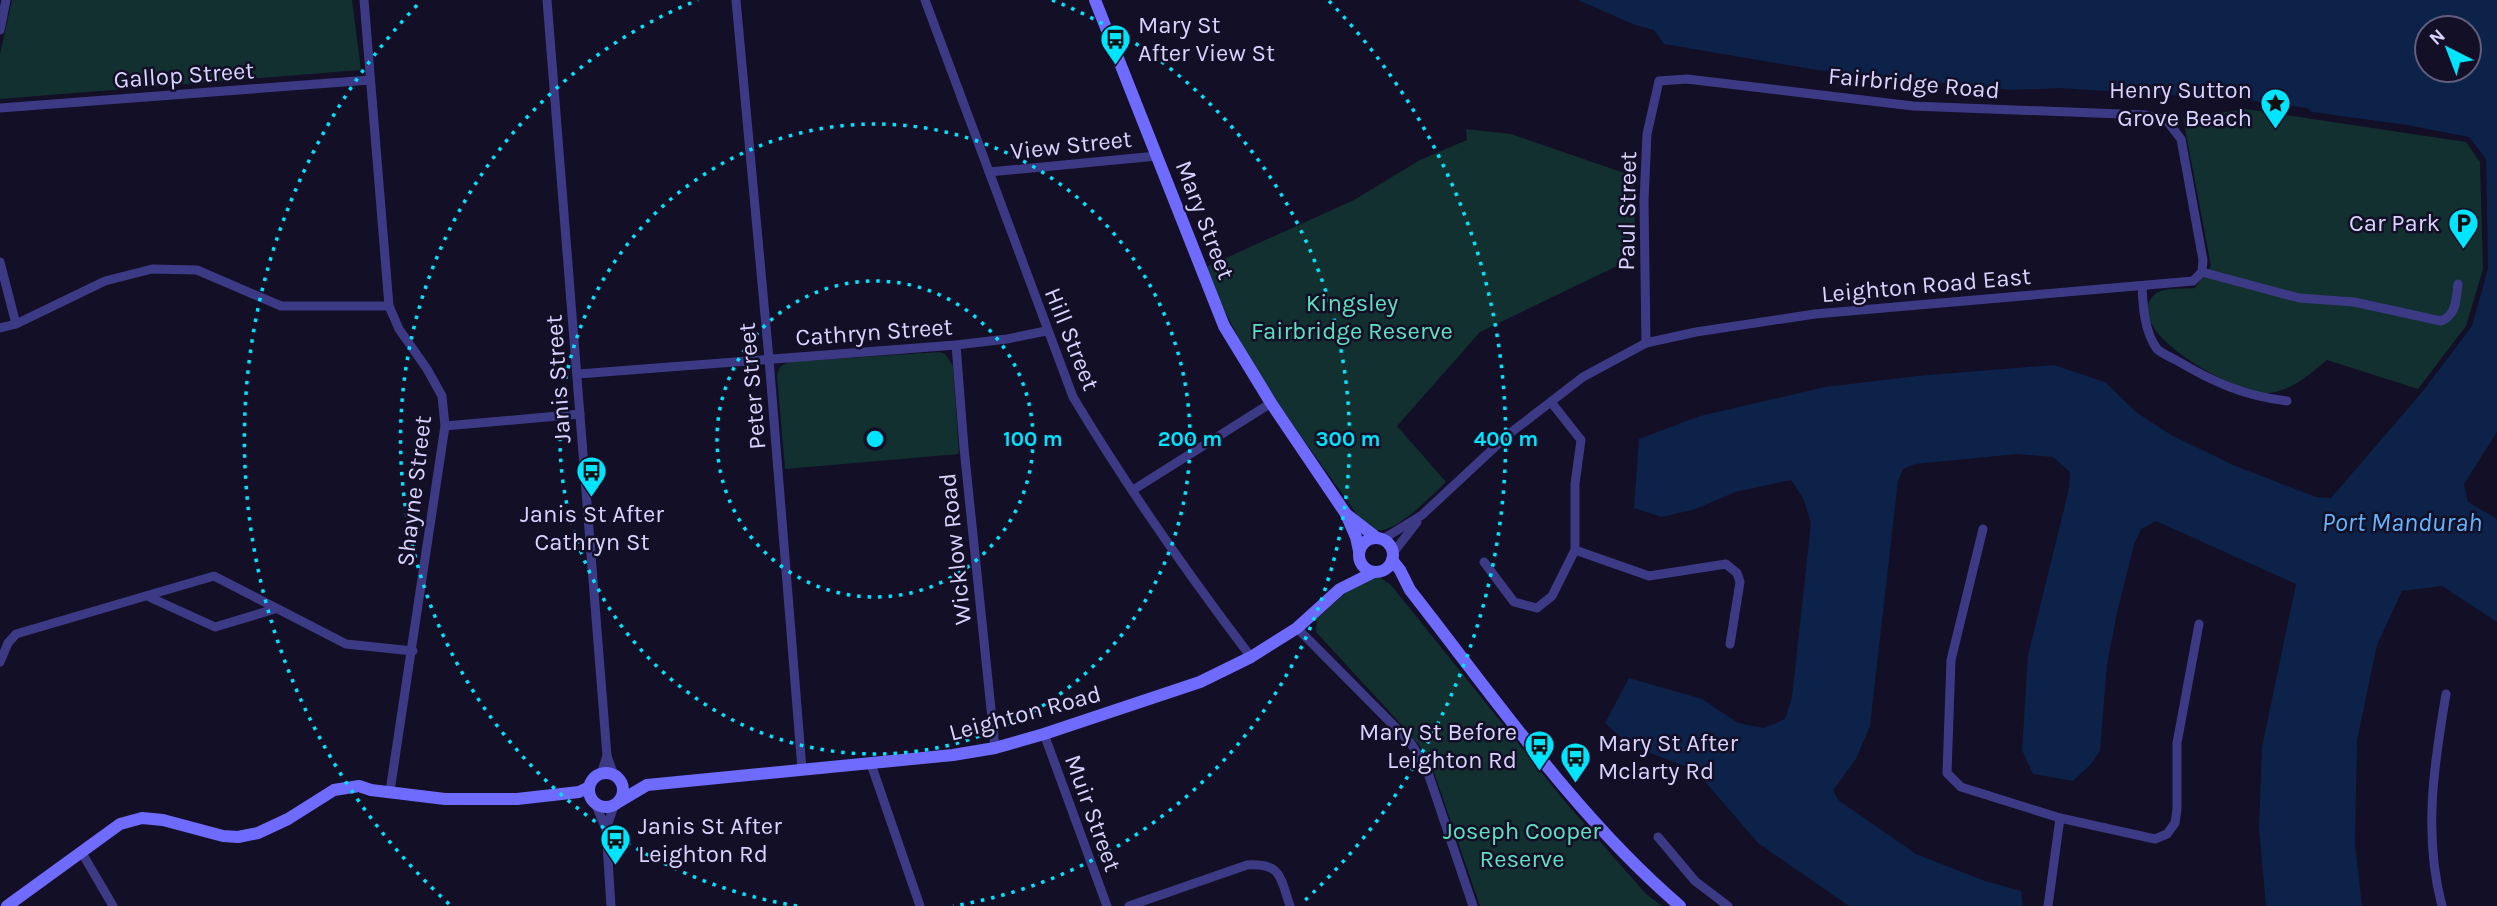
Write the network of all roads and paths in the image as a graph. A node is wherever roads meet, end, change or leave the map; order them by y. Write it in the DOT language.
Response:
graph roads {
  1 [pos="6,0"];
  2 [pos="364,0"];
  3 [pos="547,0"];
  4 [pos="736,0"];
  5 [pos="925,0"];
  6 [pos="1095,0"];
  7 [pos="0,30"];
  8 [pos="370,80"];
  9 [pos="1659,81"];
  10 [pos="0,108"];
  11 [pos="1157,156"];
  12 [pos="989,172"];
  13 [pos="0,262"];
  14 [pos="2202,272"];
  15 [pos="2458,284"];
  16 [pos="2142,286"];
  17 [pos="389,306"];
  18 [pos="16,324"];
  19 [pos="0,328"];
  20 [pos="1046,331"];
  21 [pos="1646,343"];
  22 [pos="956,345"];
  23 [pos="769,359"];
  24 [pos="578,374"];
  25 [pos="2287,401"];
  26 [pos="1551,402"];
  27 [pos="1272,403"];
  28 [pos="580,414"];
  29 [pos="445,426"];
  30 [pos="1133,490"];
  31 [pos="1346,514"];
  32 [pos="1422,514"];
  33 [pos="1983,529"];
  34 [pos="1380,538"];
  35 [pos="1575,550"];
  36 [pos="1359,555"];
  37 [pos="1393,557"];
  38 [pos="1484,562"];
  39 [pos="1377,572"];
  40 [pos="1340,589"];
  41 [pos="1410,590"];
  42 [pos="147,596"];
  43 [pos="275,609"];
  44 [pos="2199,624"];
  45 [pos="1297,628"];
  46 [pos="1730,644"];
  47 [pos="412,651"];
  48 [pos="1251,657"];
  49 [pos="0,662"];
  50 [pos="2446,694"];
  51 [pos="1044,734"];
  52 [pos="995,748"];
  53 [pos="871,764"];
  54 [pos="802,769"];
  55 [pos="611,776"];
  56 [pos="647,785"];
  57 [pos="390,791"];
  58 [pos="589,795"];
  59 [pos="617,803"];
  60 [pos="2060,818"];
  61 [pos="606,829"];
  62 [pos="1658,837"];
  63 [pos="82,853"];
  64 [pos="2049,903"];
  65 [pos="6,906"];
  66 [pos="113,906"];
  67 [pos="611,906"];
  68 [pos="920,906"];
  69 [pos="1107,906"];
  70 [pos="1129,906"];
  71 [pos="1290,906"];
  72 [pos="1473,906"];
  73 [pos="1680,906"];
  74 [pos="1728,906"];
  75 [pos="2441,906"];
  1 -- 7 [label="street"];
  2 -- 8 [label="street, Shayne Street"];
  3 -- 24 [label="street, Janis Street"];
  4 -- 23 [label="street, Peter Street"];
  5 -- 12 [label="street, Hill Street"];
  6 -- 11 [label="street, Mary Street"];
  8 -- 10 [label="street, Gallop Street"];
  8 -- 17 [label="street, Shayne Street"];
  9 -- 14 [label="street, Fairbridge Road"];
  9 -- 21 [label="street, Paul Street"];
  11 -- 12 [label="street, View Street"];
  11 -- 27 [label="street, Mary Street"];
  12 -- 20 [label="street, Hill Street"];
  13 -- 18 [label="street"];
  14 -- 15 [label="street"];
  14 -- 16 [label="street, Leighton Road East"];
  16 -- 21 [label="street, Leighton Road East"];
  16 -- 25 [label="street"];
  17 -- 18 [label="street"];
  17 -- 29 [label="street, Shayne Street"];
  18 -- 19 [label="street"];
  20 -- 22 [label="street, Cathryn Street"];
  20 -- 30 [label="street, Hill Street"];
  21 -- 26 [label="street, Leighton Road East"];
  22 -- 23 [label="street, Cathryn Street"];
  22 -- 52 [label="street, Wicklow Road"];
  23 -- 24 [label="street, Cathryn Street"];
  23 -- 54 [label="street, Peter Street"];
  24 -- 28 [label="street, Janis Street"];
  26 -- 32 [label="street, Leighton Road East"];
  26 -- 35 [label="street"];
  27 -- 30 [label="street"];
  27 -- 31 [label="street, Mary Street"];
  28 -- 29 [label="street"];
  28 -- 55 [label="street, Janis Street"];
  29 -- 47 [label="street, Shayne Street"];
  30 -- 48 [label="street, Hill Street"];
  31 -- 34 [label="street, Mary Street"];
  31 -- 36 [label="street, Mary Street"];
  32 -- 34 [label="street, Leighton Road East"];
  32 -- 37 [label="street, Leighton Road East"];
  33 -- 60 [label="street"];
  34 -- 36 [label="street"];
  34 -- 37 [label="street, Mary Street"];
  35 -- 38 [label="street"];
  35 -- 46 [label="street"];
  36 -- 39 [label="street, Mary Street"];
  36 -- 40 [label="street, Leighton Road"];
  37 -- 39 [label="street"];
  37 -- 41 [label="street, Mary Street"];
  39 -- 40 [label="street, Leighton Road"];
  39 -- 41 [label="street, Mary Street"];
  40 -- 45 [label="street, Leighton Road"];
  41 -- 73 [label="street, Mary Street"];
  42 -- 43 [label="street"];
  42 -- 43 [label="street"];
  42 -- 49 [label="street"];
  43 -- 47 [label="street"];
  44 -- 60 [label="street"];
  45 -- 48 [label="street, Leighton Road"];
  45 -- 72 [label="street"];
  47 -- 57 [label="street, Shayne Street"];
  48 -- 51 [label="street, Leighton Road"];
  50 -- 75 [label="street"];
  51 -- 52 [label="street, Leighton Road"];
  51 -- 69 [label="street, Muir Street"];
  52 -- 53 [label="street, Leighton Road"];
  53 -- 54 [label="street, Leighton Road"];
  53 -- 68 [label="street"];
  54 -- 56 [label="street, Leighton Road"];
  55 -- 56 [label="street, Leighton Road"];
  55 -- 58 [label="street"];
  55 -- 59 [label="street"];
  56 -- 59 [label="street, Leighton Road"];
  57 -- 58 [label="street"];
  57 -- 63 [label="street"];
  58 -- 59 [label="street"];
  58 -- 61 [label="street"];
  59 -- 61 [label="street"];
  60 -- 64 [label="street"];
  61 -- 67 [label="street"];
  62 -- 74 [label="street"];
  63 -- 65 [label="street"];
  63 -- 66 [label="street"];
  70 -- 71 [label="street"];
}
